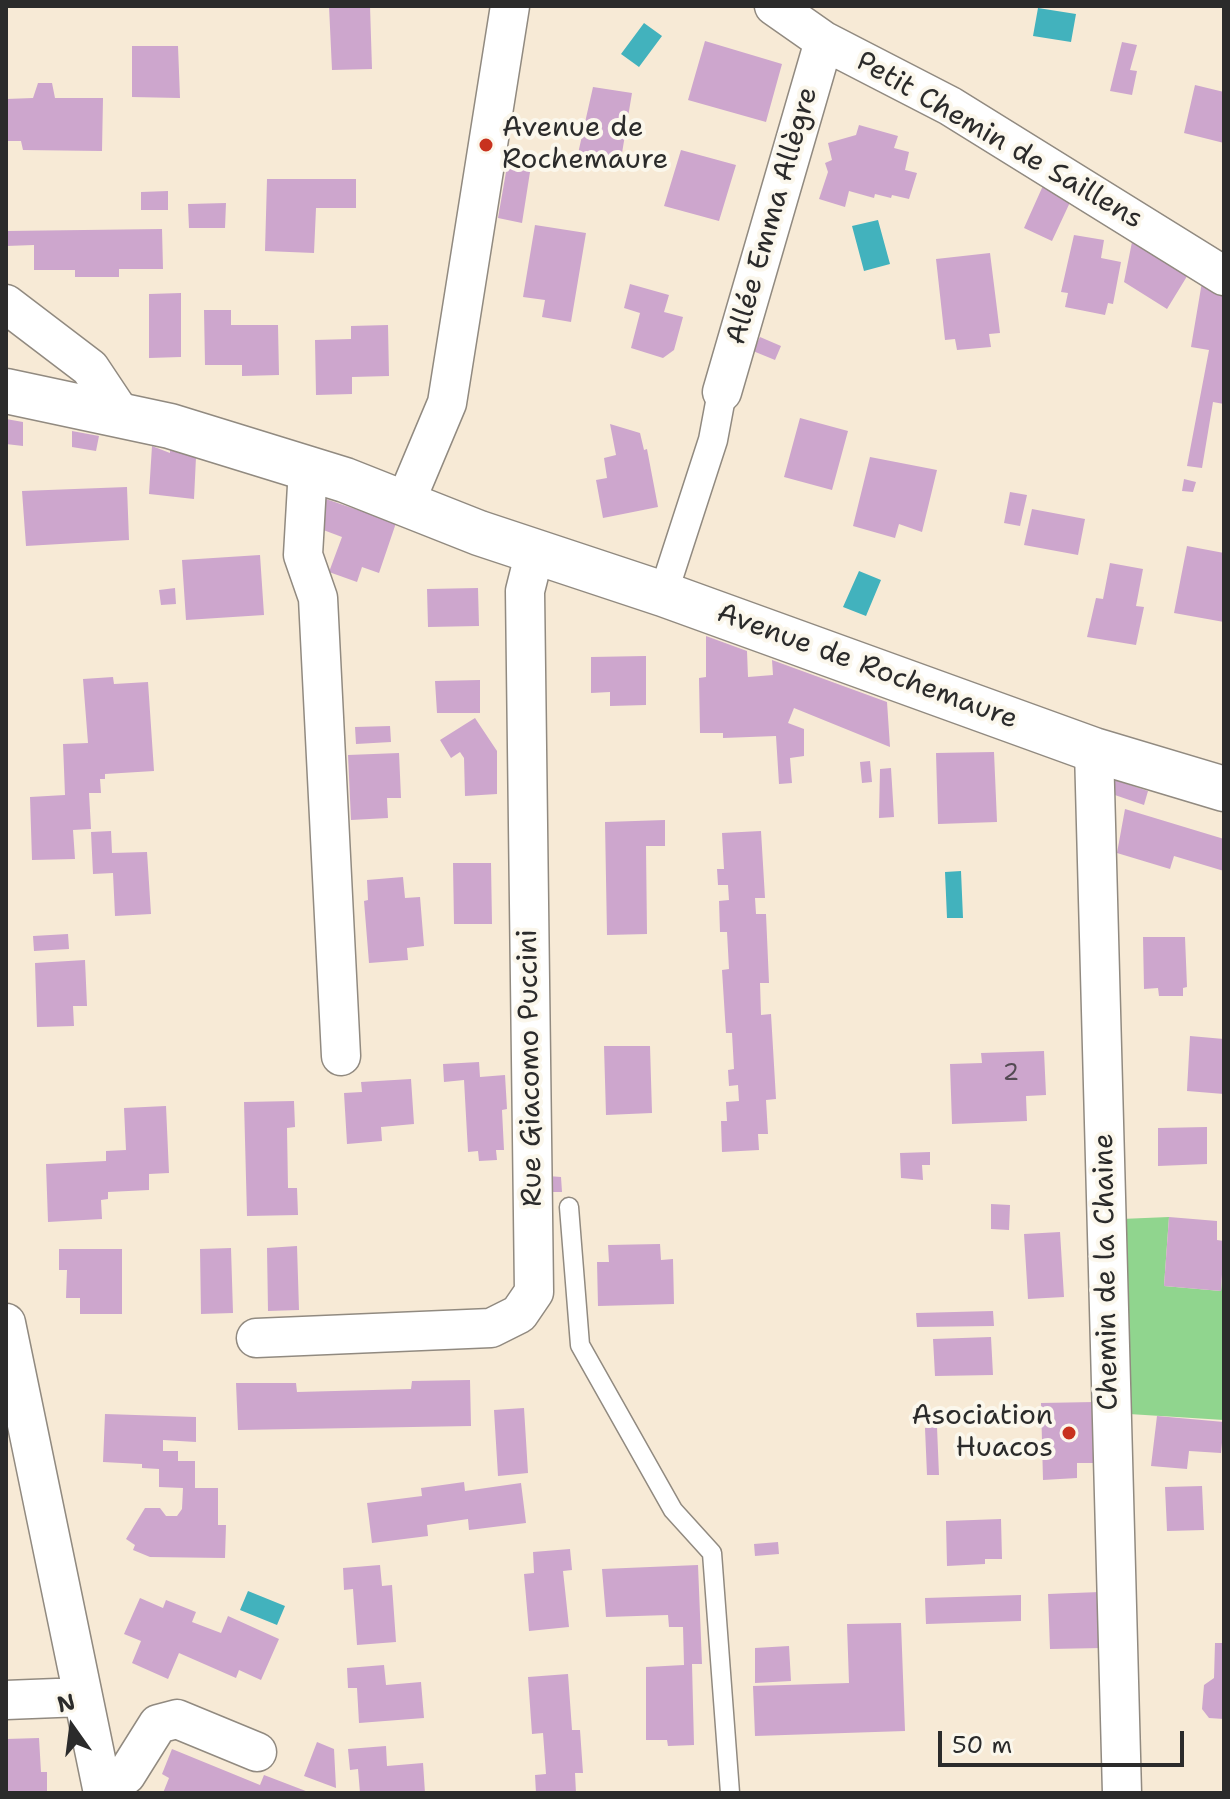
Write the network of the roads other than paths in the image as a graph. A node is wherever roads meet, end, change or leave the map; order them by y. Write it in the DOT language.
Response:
graph roads {
  1 [pos="510,6"];
  2 [pos="774,6"];
  3 [pos="824,41"];
  4 [pos="1224,276"];
  5 [pos="6,304"];
  6 [pos="6,391"];
  7 [pos="722,392"];
  8 [pos="122,416"];
  9 [pos="308,468"];
  10 [pos="405,503"];
  11 [pos="535,551"];
  12 [pos="663,594"];
  13 [pos="1094,750"];
  14 [pos="1224,789"];
  15 [pos="341,1056"];
  16 [pos="569,1207"];
  17 [pos="6,1323"];
  18 [pos="256,1338"];
  19 [pos="19,1455"];
  20 [pos="82,1697"];
  21 [pos="6,1700"];
  22 [pos="257,1752"];
  23 [pos="102,1788"];
  24 [pos="730,1793"];
  25 [pos="1122,1793"];
  1 -- 10 [label="street"];
  2 -- 3 [label="street, Petit Chemin de Saillens"];
  3 -- 4 [label="street, Petit Chemin de Saillens"];
  3 -- 7 [label="street, Allée Emma Allègre"];
  5 -- 8 [label="street"];
  6 -- 8 [label="street, Avenue de Rochemaure"];
  7 -- 12 [label="street"];
  8 -- 9 [label="street, Avenue de Rochemaure"];
  9 -- 10 [label="street, Avenue de Rochemaure"];
  9 -- 15 [label="street"];
  10 -- 11 [label="street, Avenue de Rochemaure"];
  11 -- 12 [label="street, Avenue de Rochemaure"];
  11 -- 18 [label="street, Rue Giacomo Puccini"];
  12 -- 13 [label="street, Avenue de Rochemaure"];
  13 -- 14 [label="street, Avenue de Rochemaure"];
  13 -- 25 [label="street, Chemin de la Chaine"];
  16 -- 24 [label="lane"];
  17 -- 19 [label="street"];
  19 -- 20 [label="street"];
  20 -- 21 [label="street"];
  20 -- 23 [label="street"];
  22 -- 23 [label="street"];
}
